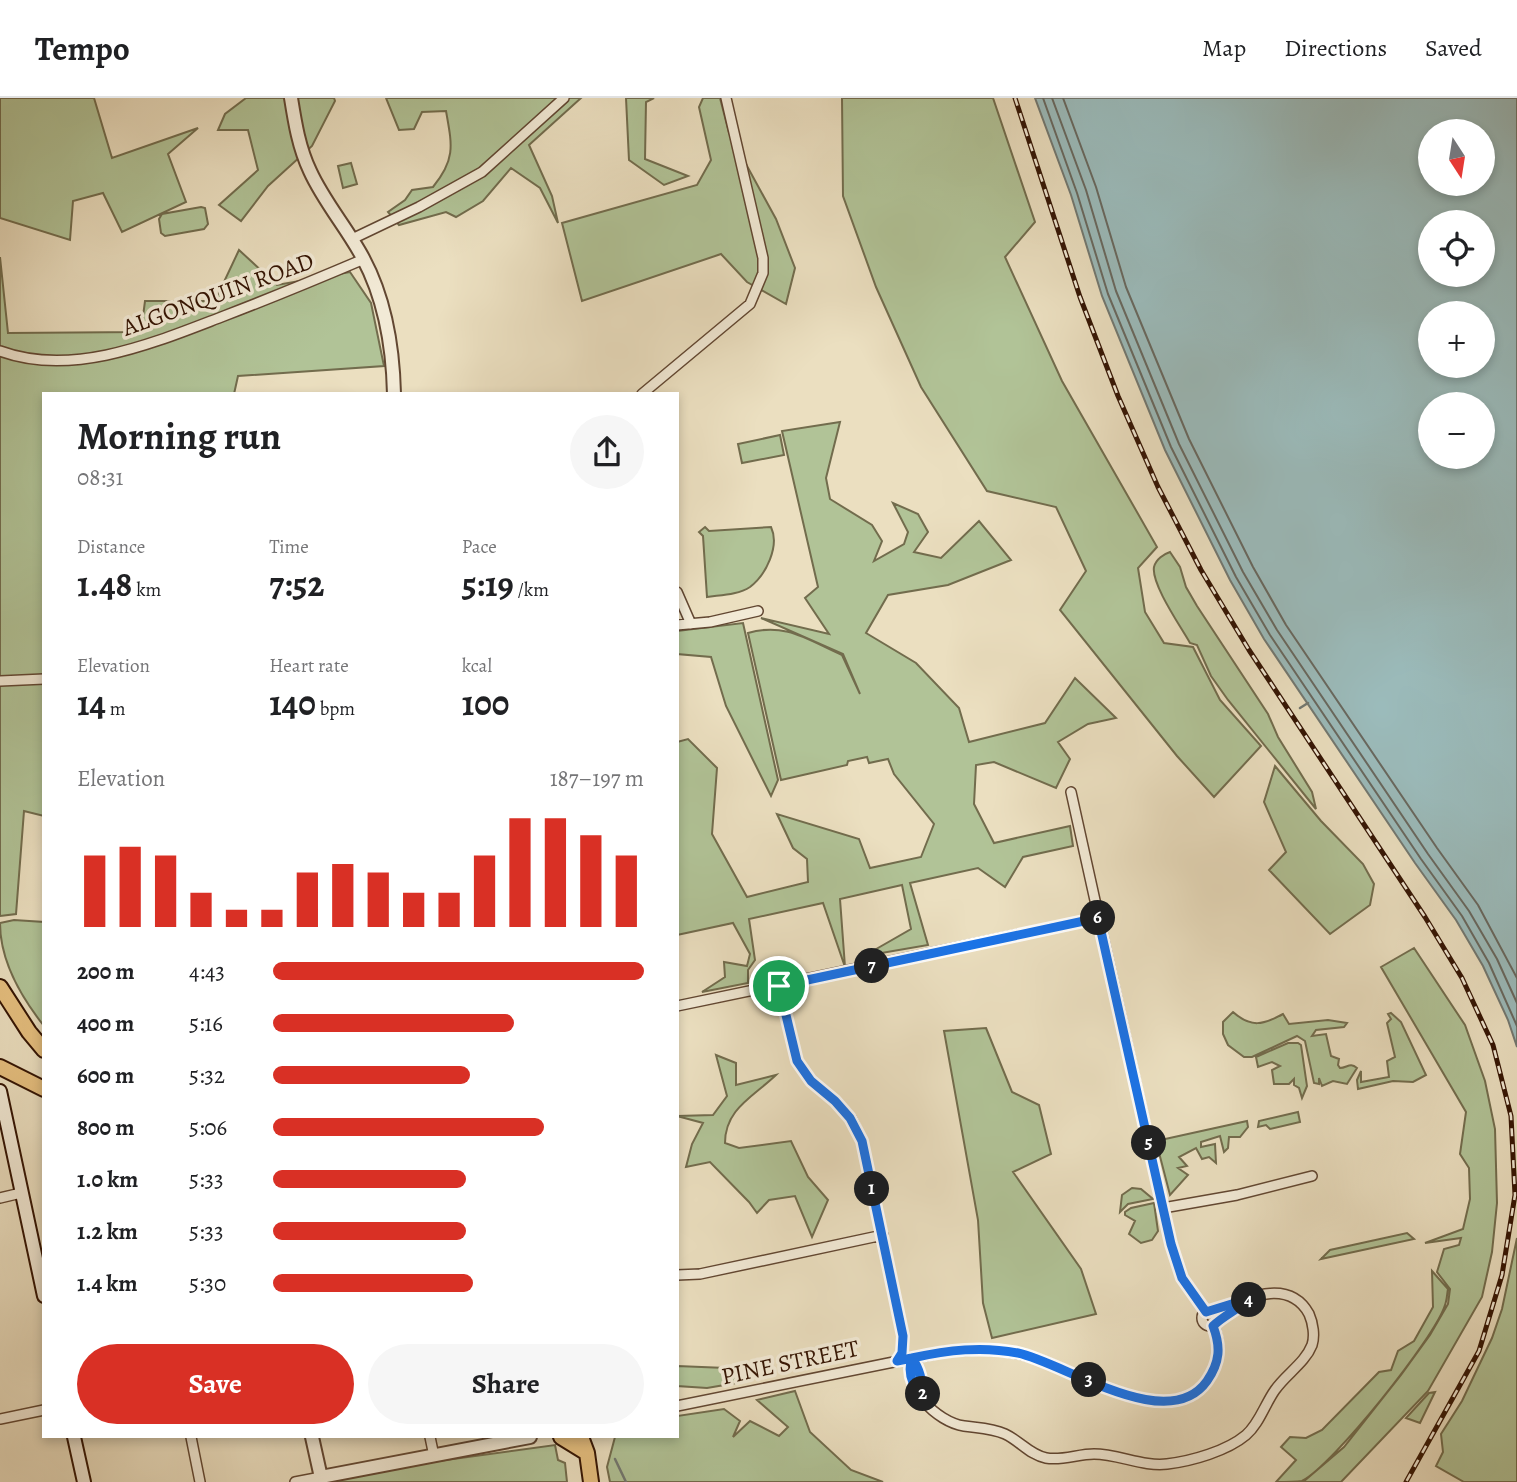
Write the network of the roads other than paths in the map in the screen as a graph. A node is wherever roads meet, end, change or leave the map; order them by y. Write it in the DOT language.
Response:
graph roads {
  1 [pos="291,98"];
  2 [pos="564,98"];
  3 [pos="726,98"];
  4 [pos="352,239"];
  5 [pos="364,259"];
  6 [pos="0,351"];
  7 [pos="394,392"];
  8 [pos="644,392"];
  9 [pos="679,597"];
  10 [pos="758,611"];
  11 [pos="691,624"];
  12 [pos="679,625"];
  13 [pos="42,679"];
  14 [pos="0,681"];
  15 [pos="1071,792"];
  16 [pos="1098,918"];
  17 [pos="779,986"];
  18 [pos="0,987"];
  19 [pos="679,1006"];
  20 [pos="42,1048"];
  21 [pos="0,1067"];
  22 [pos="42,1088"];
  23 [pos="0,1091"];
  24 [pos="1312,1176"];
  25 [pos="21,1193"];
  26 [pos="0,1198"];
  27 [pos="1163,1208"];
  28 [pos="883,1235"];
  29 [pos="679,1275"];
  30 [pos="42,1287"];
  31 [pos="1213,1317"];
  32 [pos="912,1358"];
  33 [pos="897,1361"];
  34 [pos="679,1406"];
  35 [pos="42,1410"];
  36 [pos="0,1419"];
  37 [pos="74,1438"];
  38 [pos="191,1438"];
  39 [pos="312,1438"];
  40 [pos="430,1438"];
  41 [pos="525,1438"];
  42 [pos="563,1438"];
  43 [pos="581,1438"];
  44 [pos="593,1438"];
  45 [pos="587,1453"];
  46 [pos="434,1456"];
  47 [pos="590,1479"];
  48 [pos="321,1480"];
  49 [pos="84,1482"];
  50 [pos="200,1482"];
  51 [pos="295,1482"];
  1 -- 4 [label="street"];
  2 -- 4 [label="street"];
  3 -- 8 [label="street"];
  4 -- 5 [label="street"];
  5 -- 6 [label="street, ALGONQUIN ROAD"];
  5 -- 7 [label="street"];
  9 -- 11 [label="street"];
  10 -- 11 [label="street"];
  11 -- 12 [label="street"];
  13 -- 14 [label="street"];
  15 -- 16 [label="street"];
  16 -- 17 [label="street"];
  16 -- 27 [label="street"];
  17 -- 19 [label="street"];
  17 -- 28 [label="street"];
  18 -- 20 [label="main road"];
  21 -- 22 [label="main road"];
  23 -- 25 [label="street"];
  24 -- 27 [label="street"];
  25 -- 26 [label="street"];
  25 -- 30 [label="street"];
  27 -- 31 [label="street"];
  28 -- 29 [label="street"];
  28 -- 33 [label="street"];
  31 -- 32 [label="street, PINE STREET"];
  31 -- 32 [label="street"];
  32 -- 33 [label="street, PINE STREET"];
  33 -- 34 [label="street, PINE STREET"];
  35 -- 36 [label="street"];
  37 -- 49 [label="street"];
  38 -- 50 [label="street"];
  39 -- 48 [label="street"];
  40 -- 46 [label="street"];
  41 -- 46 [label="street"];
  42 -- 45 [label="main road"];
  43 -- 45 [label="main road"];
  44 -- 45 [label="main road"];
  45 -- 47 [label="main road"];
  46 -- 48 [label="street"];
  48 -- 51 [label="street"];
}
